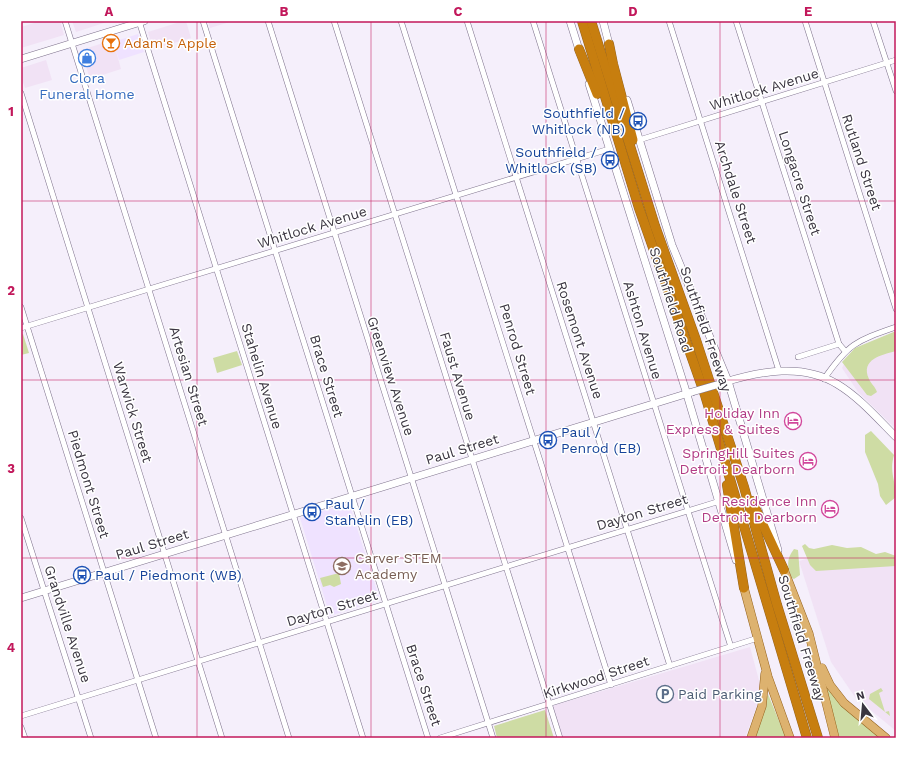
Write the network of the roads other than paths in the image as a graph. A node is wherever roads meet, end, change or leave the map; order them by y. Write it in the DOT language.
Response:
graph roads {
  1 [pos="66,21"];
  2 [pos="141,21"];
  3 [pos="203,21"];
  4 [pos="268,21"];
  5 [pos="334,21"];
  6 [pos="401,21"];
  7 [pos="467,21"];
  8 [pos="533,21"];
  9 [pos="570,21"];
  10 [pos="582,21"];
  11 [pos="591,21"];
  12 [pos="603,21"];
  13 [pos="669,21"];
  14 [pos="736,21"];
  15 [pos="805,21"];
  16 [pos="873,21"];
  17 [pos="72,43"];
  18 [pos="609,44"];
  19 [pos="579,49"];
  20 [pos="21,58"];
  21 [pos="896,60"];
  22 [pos="887,63"];
  23 [pos="824,82"];
  24 [pos="896,91"];
  25 [pos="21,93"];
  26 [pos="762,102"];
  27 [pos="701,121"];
  28 [pos="639,140"];
  29 [pos="609,149"];
  30 [pos="577,159"];
  31 [pos="516,178"];
  32 [pos="630,180"];
  33 [pos="457,195"];
  34 [pos="646,196"];
  35 [pos="395,214"];
  36 [pos="333,233"];
  37 [pos="276,250"];
  38 [pos="217,268"];
  39 [pos="149,289"];
  40 [pos="21,307"];
  41 [pos="88,308"];
  42 [pos="896,310"];
  43 [pos="27,326"];
  44 [pos="21,328"];
  45 [pos="896,328"];
  46 [pos="839,344"];
  47 [pos="845,351"];
  48 [pos="798,357"];
  49 [pos="779,371"];
  50 [pos="824,379"];
  51 [pos="726,382"];
  52 [pos="689,393"];
  53 [pos="654,404"];
  54 [pos="594,422"];
  55 [pos="896,437"];
  56 [pos="534,440"];
  57 [pos="472,459"];
  58 [pos="726,468"];
  59 [pos="411,478"];
  60 [pos="744,487"];
  61 [pos="353,496"];
  62 [pos="720,501"];
  63 [pos="688,511"];
  64 [pos="293,514"];
  65 [pos="21,518"];
  66 [pos="628,529"];
  67 [pos="226,535"];
  68 [pos="568,548"];
  69 [pos="165,554"];
  70 [pos="506,567"];
  71 [pos="784,570"];
  72 [pos="104,573"];
  73 [pos="445,586"];
  74 [pos="744,588"];
  75 [pos="45,591"];
  76 [pos="21,598"];
  77 [pos="386,604"];
  78 [pos="327,622"];
  79 [pos="808,634"];
  80 [pos="758,638"];
  81 [pos="259,643"];
  82 [pos="730,647"];
  83 [pos="764,659"];
  84 [pos="198,662"];
  85 [pos="670,666"];
  86 [pos="137,680"];
  87 [pos="611,685"];
  88 [pos="78,698"];
  89 [pos="549,704"];
  90 [pos="21,716"];
  91 [pos="488,723"];
  92 [pos="21,727"];
  93 [pos="25,738"];
  94 [pos="91,738"];
  95 [pos="156,738"];
  96 [pos="222,738"];
  97 [pos="289,738"];
  98 [pos="363,738"];
  99 [pos="428,738"];
  100 [pos="440,738"];
  101 [pos="493,738"];
  102 [pos="560,738"];
  103 [pos="751,738"];
  104 [pos="790,738"];
  105 [pos="808,738"];
  106 [pos="818,738"];
  107 [pos="835,738"];
  108 [pos="886,738"];
  1 -- 17 [label="street, Artesian Street"];
  2 -- 17 [label="main road"];
  2 -- 38 [label="street, Stahelin Avenue"];
  3 -- 37 [label="street, Brace Street"];
  4 -- 36 [label="street, Greenview Avenue"];
  5 -- 35 [label="street, Faust Avenue"];
  6 -- 33 [label="street, Penrod Street"];
  7 -- 31 [label="street, Rosemont Avenue"];
  8 -- 30 [label="street, Ashton Avenue"];
  9 -- 19 [label="main road, Southfield Road"];
  10 -- 32 [label="highway, Southfield Freeway"];
  11 -- 34 [label="highway, Southfield Freeway"];
  12 -- 18 [label="main road, Southfield Road"];
  13 -- 27 [label="street, Archdale Street"];
  14 -- 26 [label="street, Longacre Street"];
  15 -- 23 [label="street, Rutland Street"];
  16 -- 22 [label="street"];
  17 -- 20 [label="main road"];
  17 -- 39 [label="street, Artesian Street"];
  18 -- 28 [label="main road, Southfield Road"];
  18 -- 34 [label="highway"];
  19 -- 29 [label="main road, Southfield Road"];
  19 -- 32 [label="highway"];
  21 -- 22 [label="street, Whitlock Avenue"];
  22 -- 23 [label="street, Whitlock Avenue"];
  22 -- 24 [label="street"];
  23 -- 26 [label="street, Whitlock Avenue"];
  23 -- 42 [label="street, Rutland Street"];
  25 -- 41 [label="street, Warwick Street"];
  26 -- 27 [label="street, Whitlock Avenue"];
  26 -- 46 [label="street, Longacre Street"];
  27 -- 28 [label="street, Whitlock Avenue"];
  27 -- 49 [label="street, Archdale Street"];
  28 -- 51 [label="main road, Southfield Road"];
  29 -- 30 [label="street, Whitlock Avenue"];
  29 -- 52 [label="main road, Southfield Road"];
  30 -- 31 [label="street, Whitlock Avenue"];
  30 -- 53 [label="street, Ashton Avenue"];
  31 -- 33 [label="street, Whitlock Avenue"];
  31 -- 54 [label="street, Rosemont Avenue"];
  32 -- 58 [label="highway, Southfield Freeway"];
  33 -- 35 [label="street, Whitlock Avenue"];
  33 -- 56 [label="street, Penrod Street"];
  34 -- 60 [label="highway, Southfield Freeway"];
  35 -- 36 [label="street, Whitlock Avenue"];
  35 -- 57 [label="street, Faust Avenue"];
  36 -- 37 [label="street, Whitlock Avenue"];
  36 -- 59 [label="street, Greenview Avenue"];
  37 -- 38 [label="street, Whitlock Avenue"];
  37 -- 61 [label="street, Brace Street"];
  38 -- 39 [label="street, Whitlock Avenue"];
  38 -- 64 [label="street, Stahelin Avenue"];
  39 -- 41 [label="street, Whitlock Avenue"];
  39 -- 67 [label="street, Artesian Street"];
  40 -- 43 [label="street, Piedmont Street"];
  41 -- 43 [label="street, Whitlock Avenue"];
  41 -- 69 [label="street, Warwick Street"];
  43 -- 44 [label="street, Whitlock Avenue"];
  43 -- 72 [label="street, Piedmont Street"];
  45 -- 47 [label="street"];
  46 -- 47 [label="street, Longacre Street"];
  46 -- 48 [label="street"];
  47 -- 50 [label="street"];
  49 -- 50 [label="main road, Paul Street"];
  49 -- 51 [label="main road, Paul Street"];
  50 -- 55 [label="main road, Paul Street"];
  51 -- 52 [label="main road, Paul Street, bridge"];
  51 -- 71 [label="main road, Southfield Road"];
  52 -- 53 [label="main road, Paul Street"];
  52 -- 62 [label="main road, Southfield Road"];
  53 -- 54 [label="main road, Paul Street"];
  53 -- 63 [label="street, Ashton Avenue"];
  54 -- 56 [label="main road, Paul Street"];
  54 -- 66 [label="street, Rosemont Avenue"];
  56 -- 57 [label="main road, Paul Street"];
  56 -- 68 [label="street, Penrod Street"];
  57 -- 59 [label="main road, Paul Street"];
  57 -- 70 [label="street, Faust Avenue"];
  58 -- 74 [label="highway"];
  58 -- 105 [label="highway, Southfield Freeway"];
  59 -- 61 [label="main road, Paul Street"];
  59 -- 73 [label="street, Greenview Avenue"];
  60 -- 71 [label="highway"];
  60 -- 106 [label="highway, Southfield Freeway"];
  61 -- 64 [label="main road, Paul Street"];
  61 -- 77 [label="street, Brace Street"];
  62 -- 63 [label="street, Dayton Street"];
  62 -- 74 [label="main road, Southfield Road"];
  63 -- 66 [label="street, Dayton Street"];
  63 -- 82 [label="street, Ashton Avenue"];
  64 -- 67 [label="main road, Paul Street"];
  64 -- 78 [label="street, Stahelin Avenue"];
  65 -- 75 [label="street, Grandville Avenue"];
  66 -- 68 [label="street, Dayton Street"];
  66 -- 85 [label="street, Rosemont Avenue"];
  67 -- 69 [label="main road, Paul Street"];
  67 -- 81 [label="street, Artesian Street"];
  68 -- 70 [label="street, Dayton Street"];
  68 -- 87 [label="street, Penrod Street"];
  69 -- 72 [label="main road, Paul Street"];
  69 -- 84 [label="street, Warwick Street"];
  70 -- 73 [label="street, Dayton Street"];
  70 -- 89 [label="street, Faust Avenue"];
  71 -- 79 [label="main road"];
  72 -- 75 [label="main road, Paul Street"];
  72 -- 86 [label="street, Piedmont Street"];
  73 -- 77 [label="street, Dayton Street"];
  73 -- 91 [label="street, Greenview Avenue"];
  74 -- 80 [label="main road"];
  75 -- 76 [label="main road, Paul Street"];
  75 -- 88 [label="street, Grandville Avenue"];
  77 -- 78 [label="street, Dayton Street"];
  77 -- 99 [label="street, Brace Street"];
  78 -- 81 [label="street, Dayton Street"];
  78 -- 98 [label="street, Stahelin Avenue"];
  79 -- 107 [label="main road"];
  79 -- 108 [label="main road"];
  80 -- 82 [label="street, Kirkwood Street"];
  80 -- 83 [label="main road"];
  81 -- 84 [label="street, Dayton Street"];
  81 -- 97 [label="street, Artesian Street"];
  82 -- 85 [label="street, Kirkwood Street"];
  83 -- 103 [label="main road"];
  83 -- 104 [label="main road"];
  84 -- 86 [label="street, Dayton Street"];
  84 -- 96 [label="street, Warwick Street"];
  85 -- 87 [label="street, Kirkwood Street"];
  86 -- 88 [label="street, Dayton Street"];
  86 -- 95 [label="street, Piedmont Street"];
  87 -- 89 [label="street, Kirkwood Street"];
  88 -- 90 [label="street, Dayton Street"];
  88 -- 94 [label="street, Grandville Avenue"];
  89 -- 91 [label="street, Kirkwood Street"];
  89 -- 102 [label="street, Faust Avenue"];
  91 -- 100 [label="street, Kirkwood Street"];
  91 -- 101 [label="street, Greenview Avenue"];
  92 -- 93 [label="street"];
}
